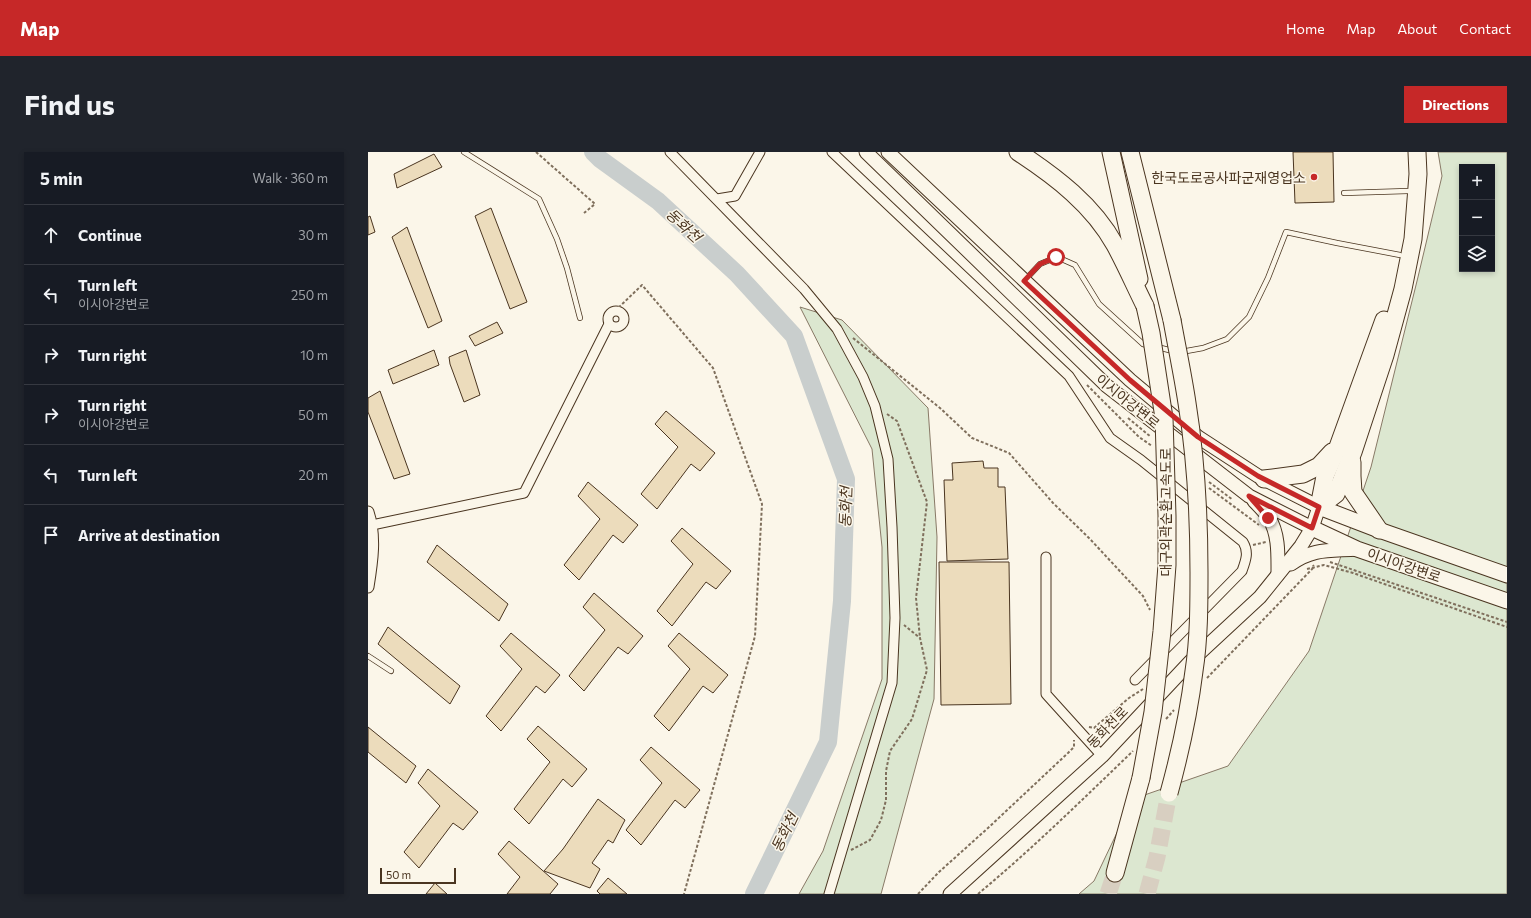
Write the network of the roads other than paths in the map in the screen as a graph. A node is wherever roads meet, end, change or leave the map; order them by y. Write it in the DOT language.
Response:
graph roads {
  1 [pos="464,152"];
  2 [pos="670,152"];
  3 [pos="760,152"];
  4 [pos="832,152"];
  5 [pos="866,152"];
  6 [pos="888,152"];
  7 [pos="1018,152"];
  8 [pos="1111,152"];
  9 [pos="1130,152"];
  10 [pos="1408,152"];
  11 [pos="1417,152"];
  12 [pos="1408,191"];
  13 [pos="1344,193"];
  14 [pos="717,199"];
  15 [pos="1400,255"];
  16 [pos="1024,281"];
  17 [pos="1145,306"];
  18 [pos="580,318"];
  19 [pos="609,324"];
  20 [pos="1345,449"];
  21 [pos="1264,479"];
  22 [pos="1249,496"];
  23 [pos="1319,507"];
  24 [pos="368,512"];
  25 [pos="372,525"];
  26 [pos="1312,528"];
  27 [pos="1379,530"];
  28 [pos="1357,549"];
  29 [pos="1046,557"];
  30 [pos="1278,574"];
  31 [pos="1507,575"];
  32 [pos="368,587"];
  33 [pos="1507,601"];
  34 [pos="368,656"];
  35 [pos="391,671"];
  36 [pos="1135,680"];
  37 [pos="1102,756"];
  38 [pos="1169,793"];
  39 [pos="1116,872"];
  40 [pos="829,894"];
  41 [pos="950,894"];
  1 -- 18 [label="lane"];
  2 -- 14 [label="street"];
  3 -- 14 [label="street"];
  4 -- 36 [label="street"];
  5 -- 22 [label="main road, 이시아강변로"];
  6 -- 16 [label="main road, 이시아강변로"];
  7 -- 17 [label="highway"];
  8 -- 17 [label="highway, 대구외곽순환고속도로"];
  9 -- 38 [label="highway, 대구외곽순환고속도로, bridge"];
  10 -- 12 [label="highway"];
  11 -- 20 [label="highway"];
  12 -- 13 [label="lane"];
  12 -- 15 [label="highway"];
  14 -- 40 [label="street"];
  15 -- 16 [label="lane"];
  15 -- 20 [label="highway"];
  16 -- 21 [label="main road, 이시아강변로"];
  17 -- 39 [label="highway, 대구외곽순환고속도로, bridge"];
  19 -- 19 [label="street"];
  19 -- 25 [label="street"];
  20 -- 21 [label="highway"];
  20 -- 23 [label="highway"];
  20 -- 27 [label="highway"];
  21 -- 23 [label="main road, 이시아강변로"];
  22 -- 26 [label="main road, 이시아강변로"];
  22 -- 30 [label="main road"];
  23 -- 26 [label="main road"];
  23 -- 27 [label="highway, 이시아강변로"];
  24 -- 25 [label="street"];
  25 -- 32 [label="street"];
  26 -- 28 [label="highway, 이시아강변로"];
  26 -- 30 [label="main road"];
  27 -- 31 [label="highway, 이시아강변로"];
  28 -- 30 [label="main road"];
  28 -- 33 [label="highway, 이시아강변로"];
  29 -- 37 [label="street"];
  30 -- 37 [label="main road, 동화천로"];
  34 -- 35 [label="lane"];
  37 -- 41 [label="main road, 동화천로"];
}
